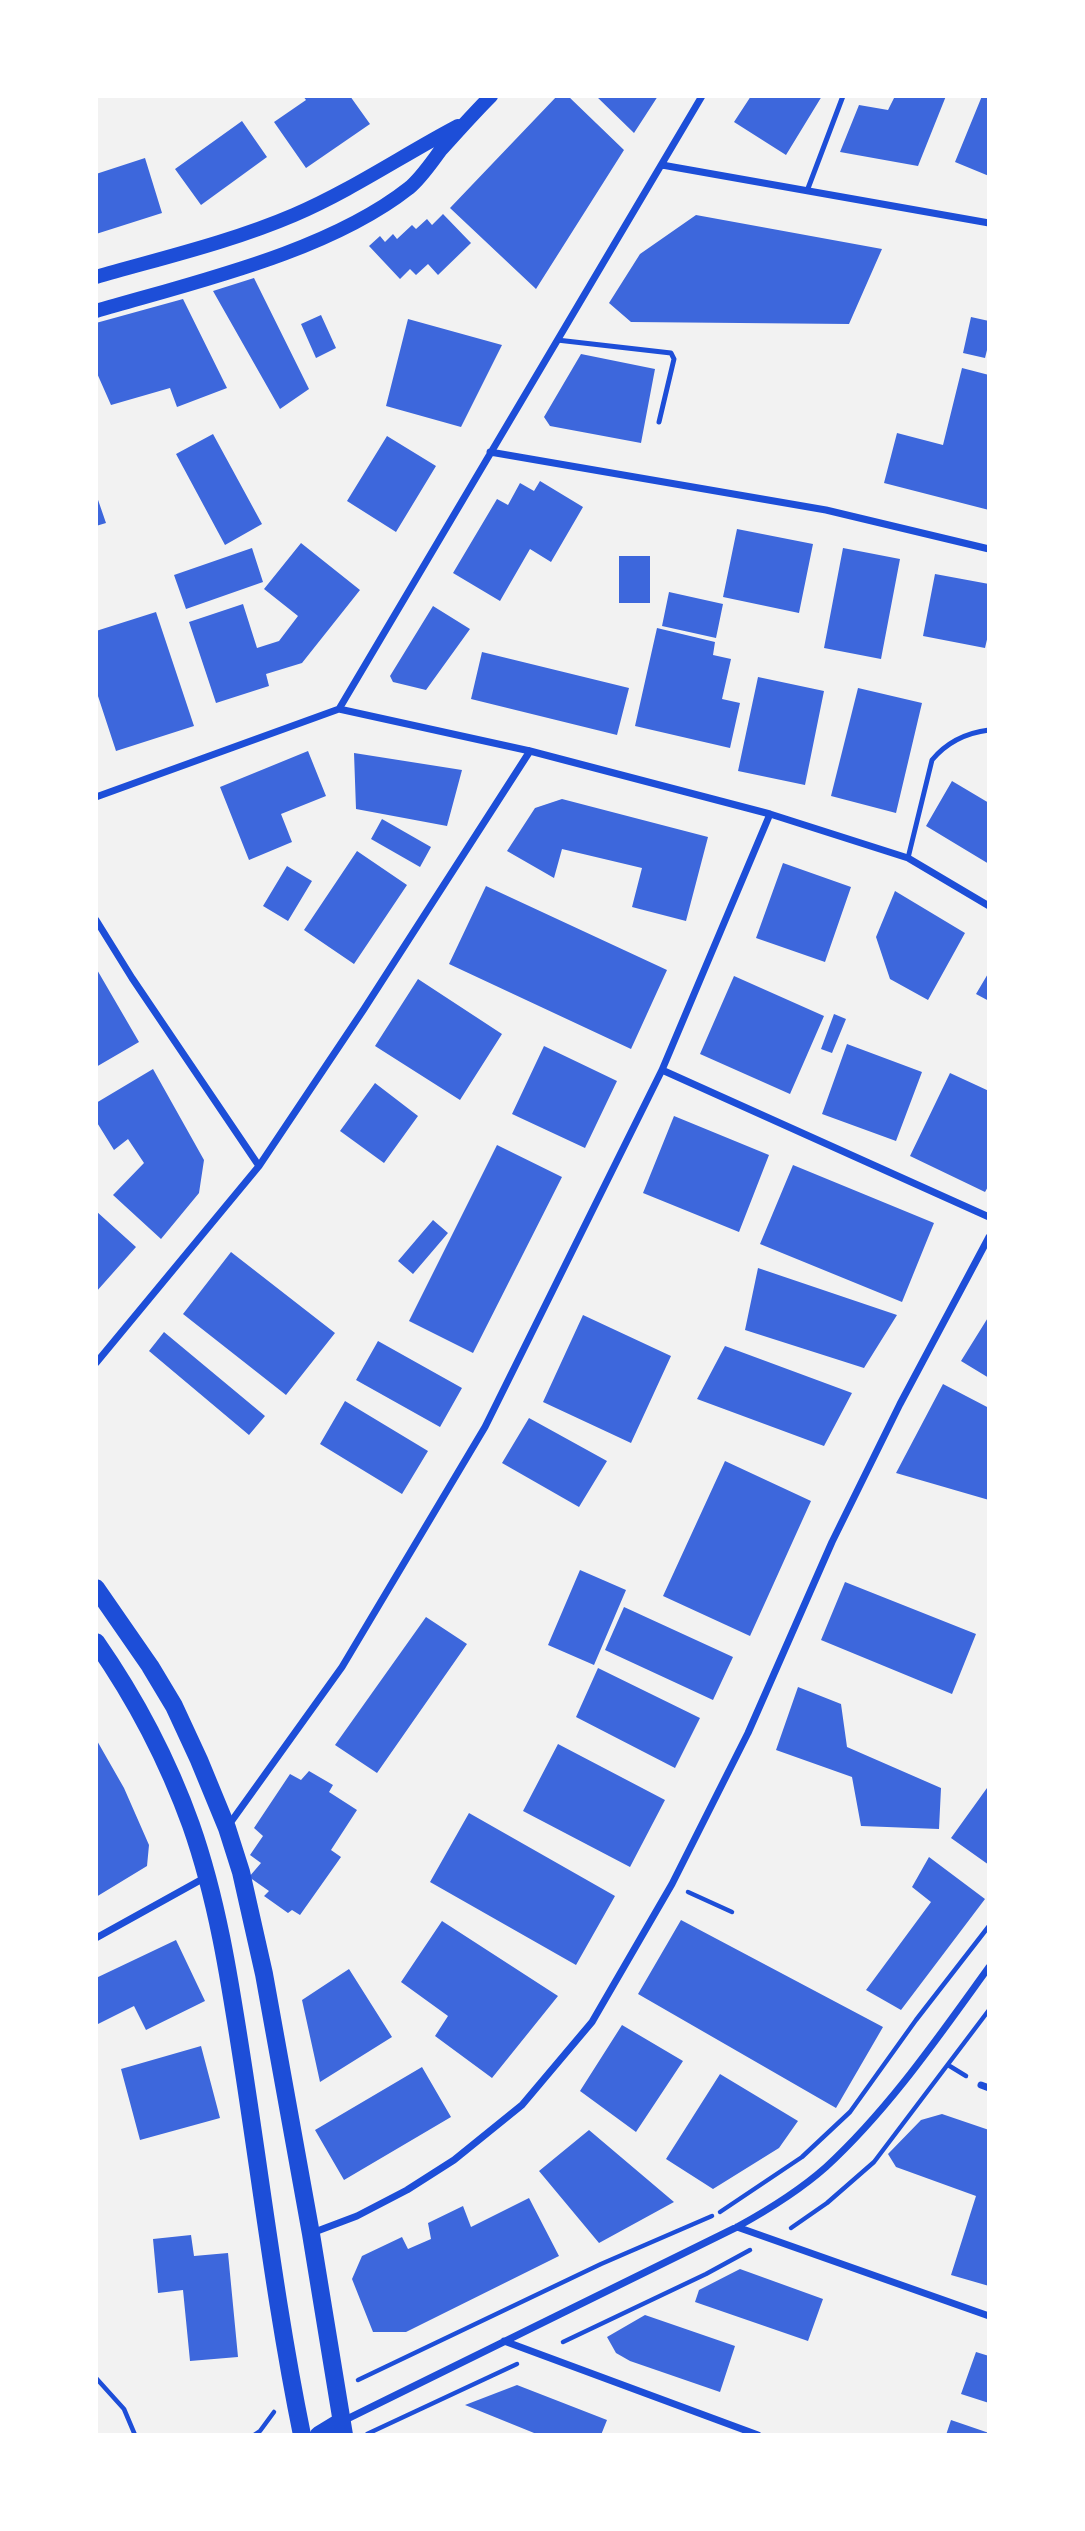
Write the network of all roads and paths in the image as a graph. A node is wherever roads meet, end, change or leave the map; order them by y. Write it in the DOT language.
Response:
graph roads {
  1 [pos="702,96"];
  2 [pos="843,96"];
  3 [pos="488,97"];
  4 [pos="464,123"];
  5 [pos="662,165"];
  6 [pos="807,191"];
  7 [pos="989,223"];
  8 [pos="96,277"];
  9 [pos="96,311"];
  10 [pos="557,340"];
  11 [pos="659,422"];
  12 [pos="490,452"];
  13 [pos="989,549"];
  14 [pos="339,709"];
  15 [pos="989,730"];
  16 [pos="530,751"];
  17 [pos="96,797"];
  18 [pos="770,814"];
  19 [pos="908,858"];
  20 [pos="989,906"];
  21 [pos="96,920"];
  22 [pos="662,1070"];
  23 [pos="259,1166"];
  24 [pos="989,1217"];
  25 [pos="989,1237"];
  26 [pos="96,1363"];
  27 [pos="96,1588"];
  28 [pos="96,1642"];
  29 [pos="227,1828"];
  30 [pos="207,1877"];
  31 [pos="671,1884"];
  32 [pos="732,1912"];
  33 [pos="989,1926"];
  34 [pos="96,1938"];
  35 [pos="989,1967"];
  36 [pos="989,2010"];
  37 [pos="948,2065"];
  38 [pos="737,2227"];
  39 [pos="311,2234"];
  40 [pos="989,2316"];
  41 [pos="504,2341"];
  42 [pos="96,2378"];
  43 [pos="358,2381"];
  44 [pos="343,2428"];
  45 [pos="260,2431"];
  46 [pos="135,2435"];
  47 [pos="254,2435"];
  48 [pos="302,2435"];
  49 [pos="319,2435"];
  50 [pos="758,2435"];
  1 -- 5 [label="street"];
  2 -- 6 [label="lane"];
  3 -- 4 [label="main road"];
  4 -- 8 [label="main road"];
  4 -- 9 [label="main road"];
  5 -- 6 [label="street"];
  5 -- 10 [label="street"];
  6 -- 7 [label="street"];
  10 -- 11 [label="lane"];
  10 -- 12 [label="street"];
  12 -- 13 [label="street"];
  12 -- 14 [label="street"];
  14 -- 16 [label="street"];
  14 -- 17 [label="street"];
  15 -- 19 [label="lane"];
  16 -- 18 [label="street"];
  16 -- 23 [label="street"];
  18 -- 19 [label="street"];
  18 -- 22 [label="street"];
  19 -- 20 [label="street"];
  21 -- 23 [label="street"];
  22 -- 24 [label="street"];
  22 -- 29 [label="street"];
  23 -- 26 [label="street"];
  25 -- 31 [label="street"];
  27 -- 29 [label="main road"];
  28 -- 30 [label="main road"];
  29 -- 39 [label="main road"];
  30 -- 34 [label="street"];
  30 -- 48 [label="main road"];
  31 -- 32 [label="path"];
  31 -- 39 [label="street"];
  33 -- 43 [label="path"];
  35 -- 38 [label="street"];
  36 -- 37 [label="path"];
  38 -- 40 [label="street"];
  38 -- 41 [label="street"];
  39 -- 44 [label="main road"];
  41 -- 44 [label="street"];
  41 -- 50 [label="street"];
  42 -- 46 [label="path"];
  44 -- 49 [label="main road"];
  45 -- 47 [label="path"];
}
